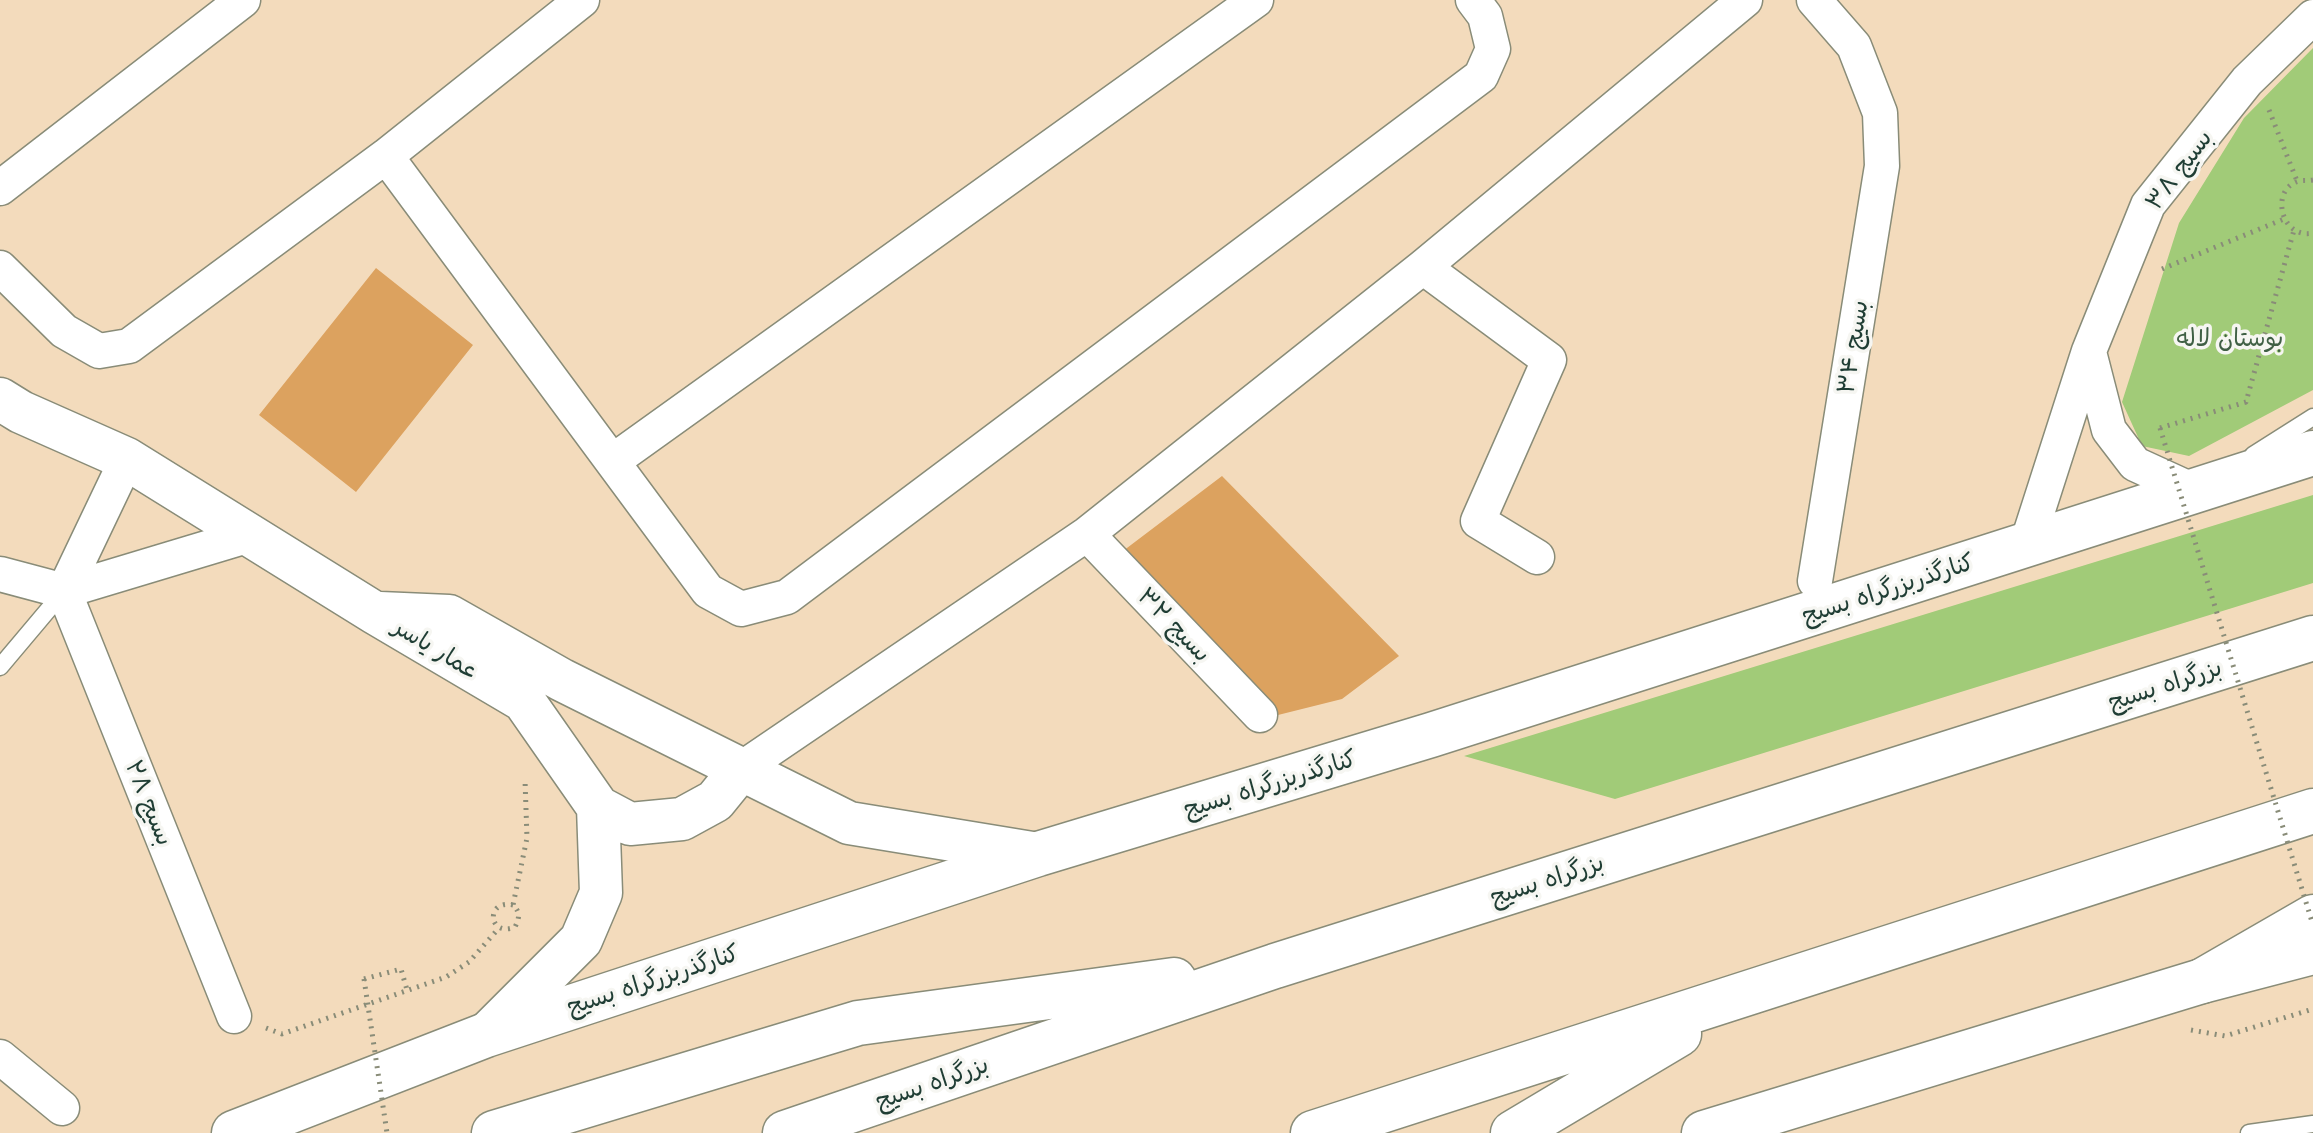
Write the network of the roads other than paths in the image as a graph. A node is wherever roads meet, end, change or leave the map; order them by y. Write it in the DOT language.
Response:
graph roads {
  1 [pos="243,0"];
  2 [pos="582,0"];
  3 [pos="1256,0"];
  4 [pos="1473,0"];
  5 [pos="1745,0"];
  6 [pos="1814,0"];
  7 [pos="2313,17"];
  8 [pos="386,156"];
  9 [pos="0,188"];
  10 [pos="1423,267"];
  11 [pos="0,268"];
  12 [pos="2089,351"];
  13 [pos="0,399"];
  14 [pos="2313,417"];
  15 [pos="2313,453"];
  16 [pos="127,459"];
  17 [pos="613,461"];
  18 [pos="2313,463"];
  19 [pos="2194,491"];
  20 [pos="1087,534"];
  21 [pos="250,535"];
  22 [pos="2027,544"];
  23 [pos="1537,557"];
  24 [pos="0,574"];
  25 [pos="1815,581"];
  26 [pos="64,591"];
  27 [pos="375,613"];
  28 [pos="2313,638"];
  29 [pos="0,667"];
  30 [pos="1260,715"];
  31 [pos="741,769"];
  32 [pos="598,807"];
  33 [pos="2313,811"];
  34 [pos="1038,854"];
  35 [pos="2313,917"];
  36 [pos="2313,952"];
  37 [pos="1275,966"];
  38 [pos="2202,981"];
  39 [pos="1748,993"];
  40 [pos="234,1016"];
  41 [pos="486,1035"];
  42 [pos="0,1057"];
  43 [pos="62,1108"];
  44 [pos="2313,1124"];
  45 [pos="1321,1131"];
  46 [pos="234,1133"];
  47 [pos="494,1133"];
  48 [pos="785,1133"];
  49 [pos="1513,1133"];
  50 [pos="1704,1133"];
  51 [pos="2249,1133"];
  1 -- 9 [label="street"];
  2 -- 8 [label="street"];
  3 -- 17 [label="street"];
  4 -- 17 [label="street"];
  5 -- 10 [label="street"];
  6 -- 25 [label="street, بسیج ۳۴"];
  7 -- 12 [label="street, بسیج ۳۸"];
  8 -- 11 [label="street"];
  8 -- 17 [label="street"];
  10 -- 20 [label="street"];
  10 -- 23 [label="street"];
  12 -- 19 [label="street"];
  12 -- 22 [label="street, بسیج ۳۸"];
  13 -- 16 [label="street, عمار یاسر"];
  14 -- 19 [label="lane"];
  15 -- 19 [label="main road, کنارگذربزرگراه بسیج"];
  16 -- 21 [label="street, عمار یاسر"];
  16 -- 26 [label="street"];
  18 -- 19 [label="main road"];
  19 -- 22 [label="main road, کنارگذربزرگراه بسیج"];
  20 -- 30 [label="street, بسیج ۳۲"];
  20 -- 31 [label="street"];
  21 -- 26 [label="street"];
  21 -- 27 [label="street, عمار یاسر"];
  22 -- 34 [label="main road, کنارگذربزرگراه بسیج"];
  24 -- 26 [label="street"];
  26 -- 29 [label="lane"];
  26 -- 40 [label="street, بسیج ۲۸"];
  27 -- 31 [label="street"];
  27 -- 32 [label="street, عمار یاسر"];
  28 -- 37 [label="main road, بزرگراه بسیج"];
  31 -- 32 [label="street"];
  31 -- 34 [label="street"];
  32 -- 41 [label="street"];
  33 -- 39 [label="main road"];
  34 -- 41 [label="main road, کنارگذربزرگراه بسیج"];
  35 -- 38 [label="main road"];
  36 -- 38 [label="main road"];
  37 -- 47 [label="main road"];
  37 -- 48 [label="main road, بزرگراه بسیج"];
  38 -- 50 [label="main road"];
  39 -- 45 [label="main road"];
  39 -- 49 [label="main road"];
  41 -- 46 [label="main road, کنارگذربزرگراه بسیج"];
  42 -- 43 [label="street"];
  44 -- 51 [label="lane"];
}
